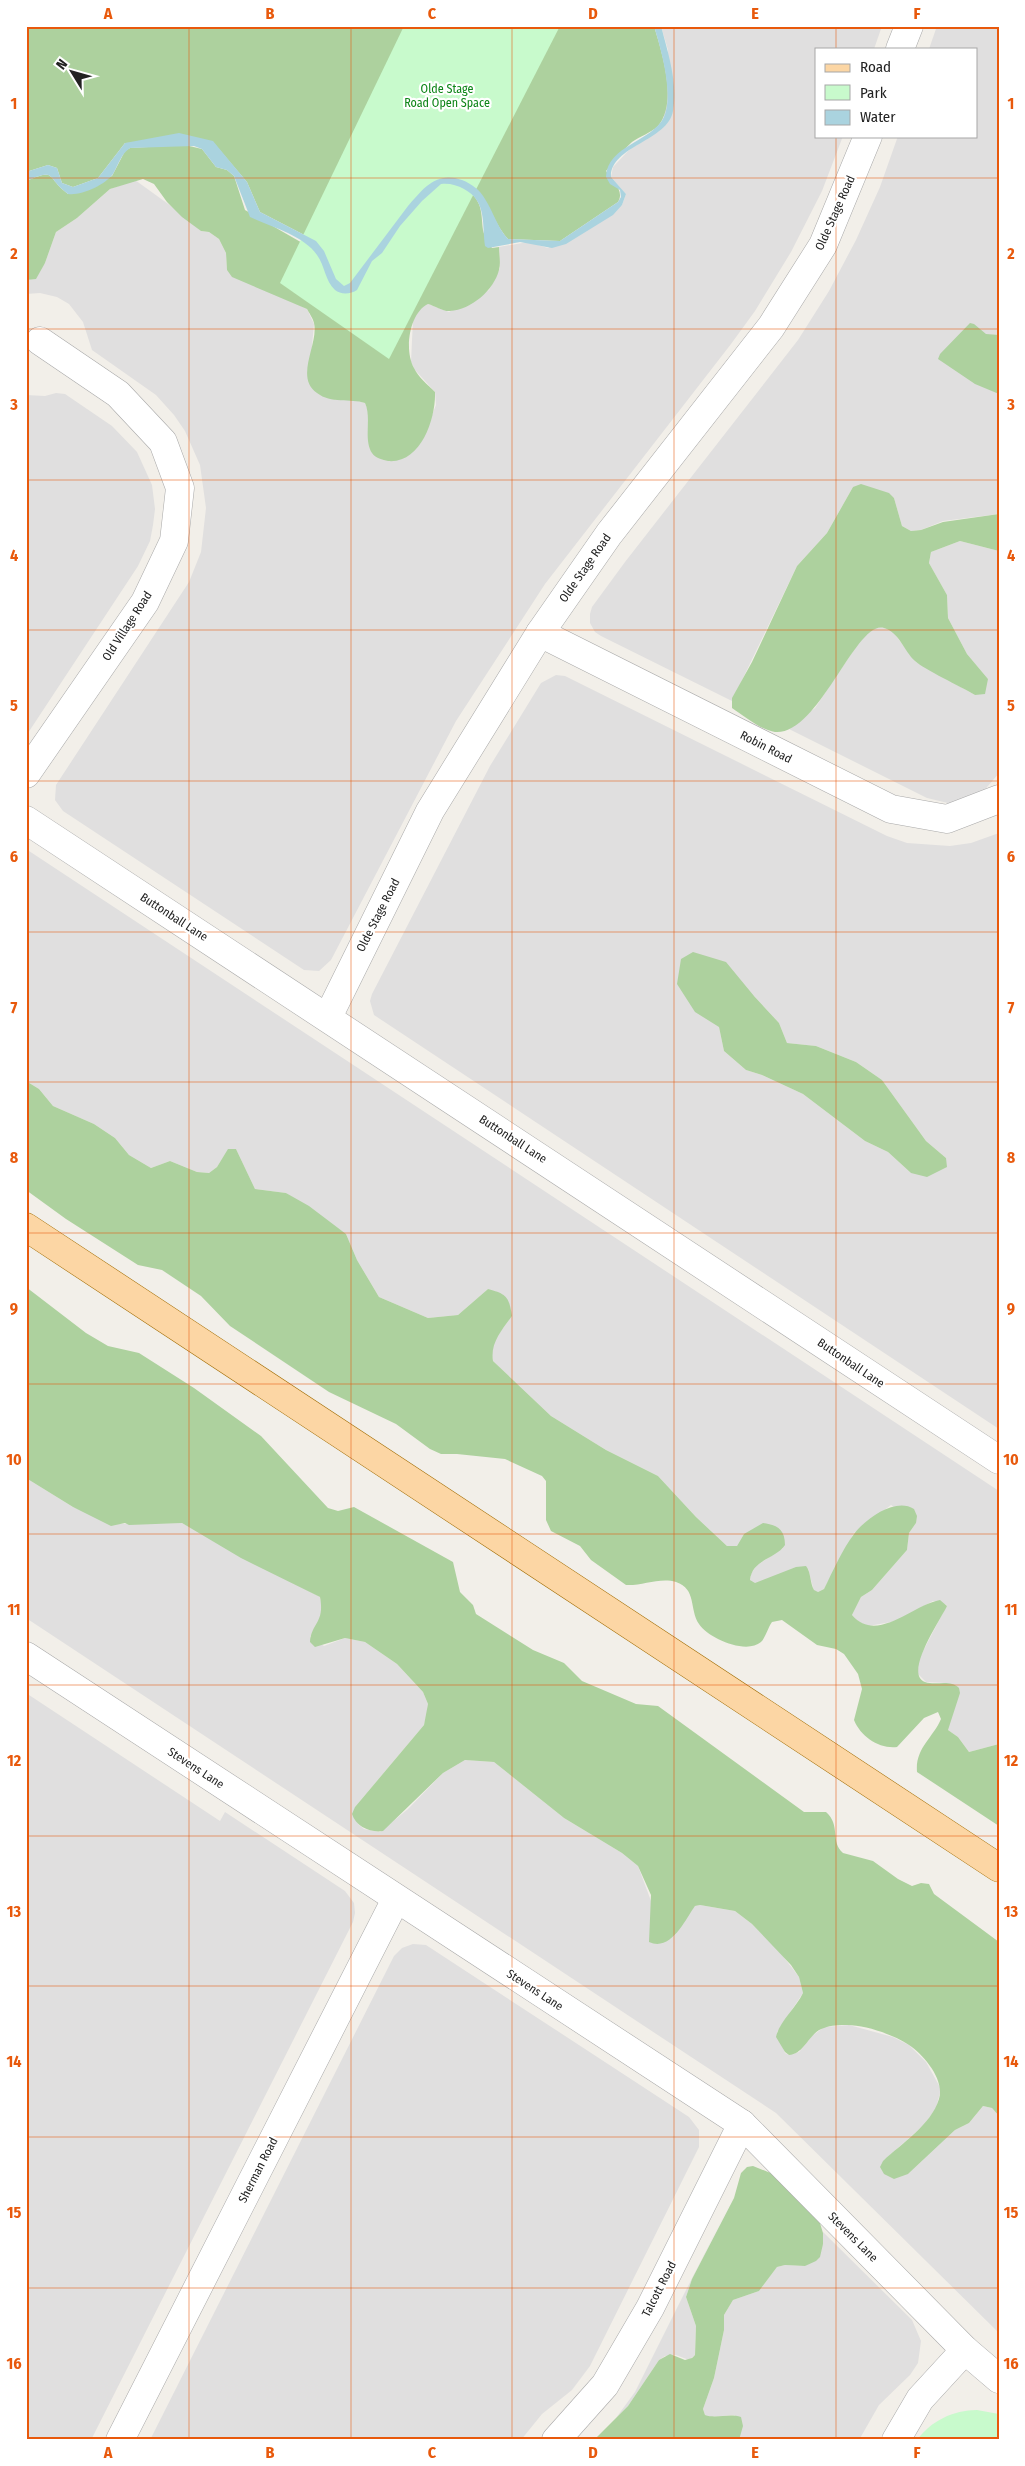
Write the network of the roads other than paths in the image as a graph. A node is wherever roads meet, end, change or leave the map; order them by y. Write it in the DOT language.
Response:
graph roads {
  1 [pos="909,26"];
  2 [pos="900,48"];
  3 [pos="867,138"];
  4 [pos="40,341"];
  5 [pos="540,633"];
  6 [pos="26,774"];
  7 [pos="999,799"];
  8 [pos="26,820"];
  9 [pos="328,1017"];
  10 [pos="26,1227"];
  11 [pos="999,1460"];
  12 [pos="26,1656"];
  13 [pos="999,1868"];
  14 [pos="396,1899"];
  15 [pos="742,2124"];
  16 [pos="965,2350"];
  17 [pos="999,2379"];
  18 [pos="120,2440"];
  19 [pos="556,2440"];
  20 [pos="896,2440"];
  1 -- 2 [label="street"];
  3 -- 5 [label="street, Olde Stage Road"];
  4 -- 6 [label="street, Old Village Road"];
  5 -- 7 [label="street, Robin Road"];
  5 -- 9 [label="street, Olde Stage Road"];
  8 -- 9 [label="street, Buttonball Lane"];
  9 -- 11 [label="street, Buttonball Lane"];
  10 -- 13 [label="main road"];
  12 -- 14 [label="street, Stevens Lane"];
  14 -- 15 [label="street, Stevens Lane"];
  14 -- 18 [label="street, Sherman Road"];
  15 -- 16 [label="street, Stevens Lane"];
  15 -- 19 [label="street, Talcott Road"];
  16 -- 17 [label="street, Stevens Lane"];
  16 -- 20 [label="street"];
}
